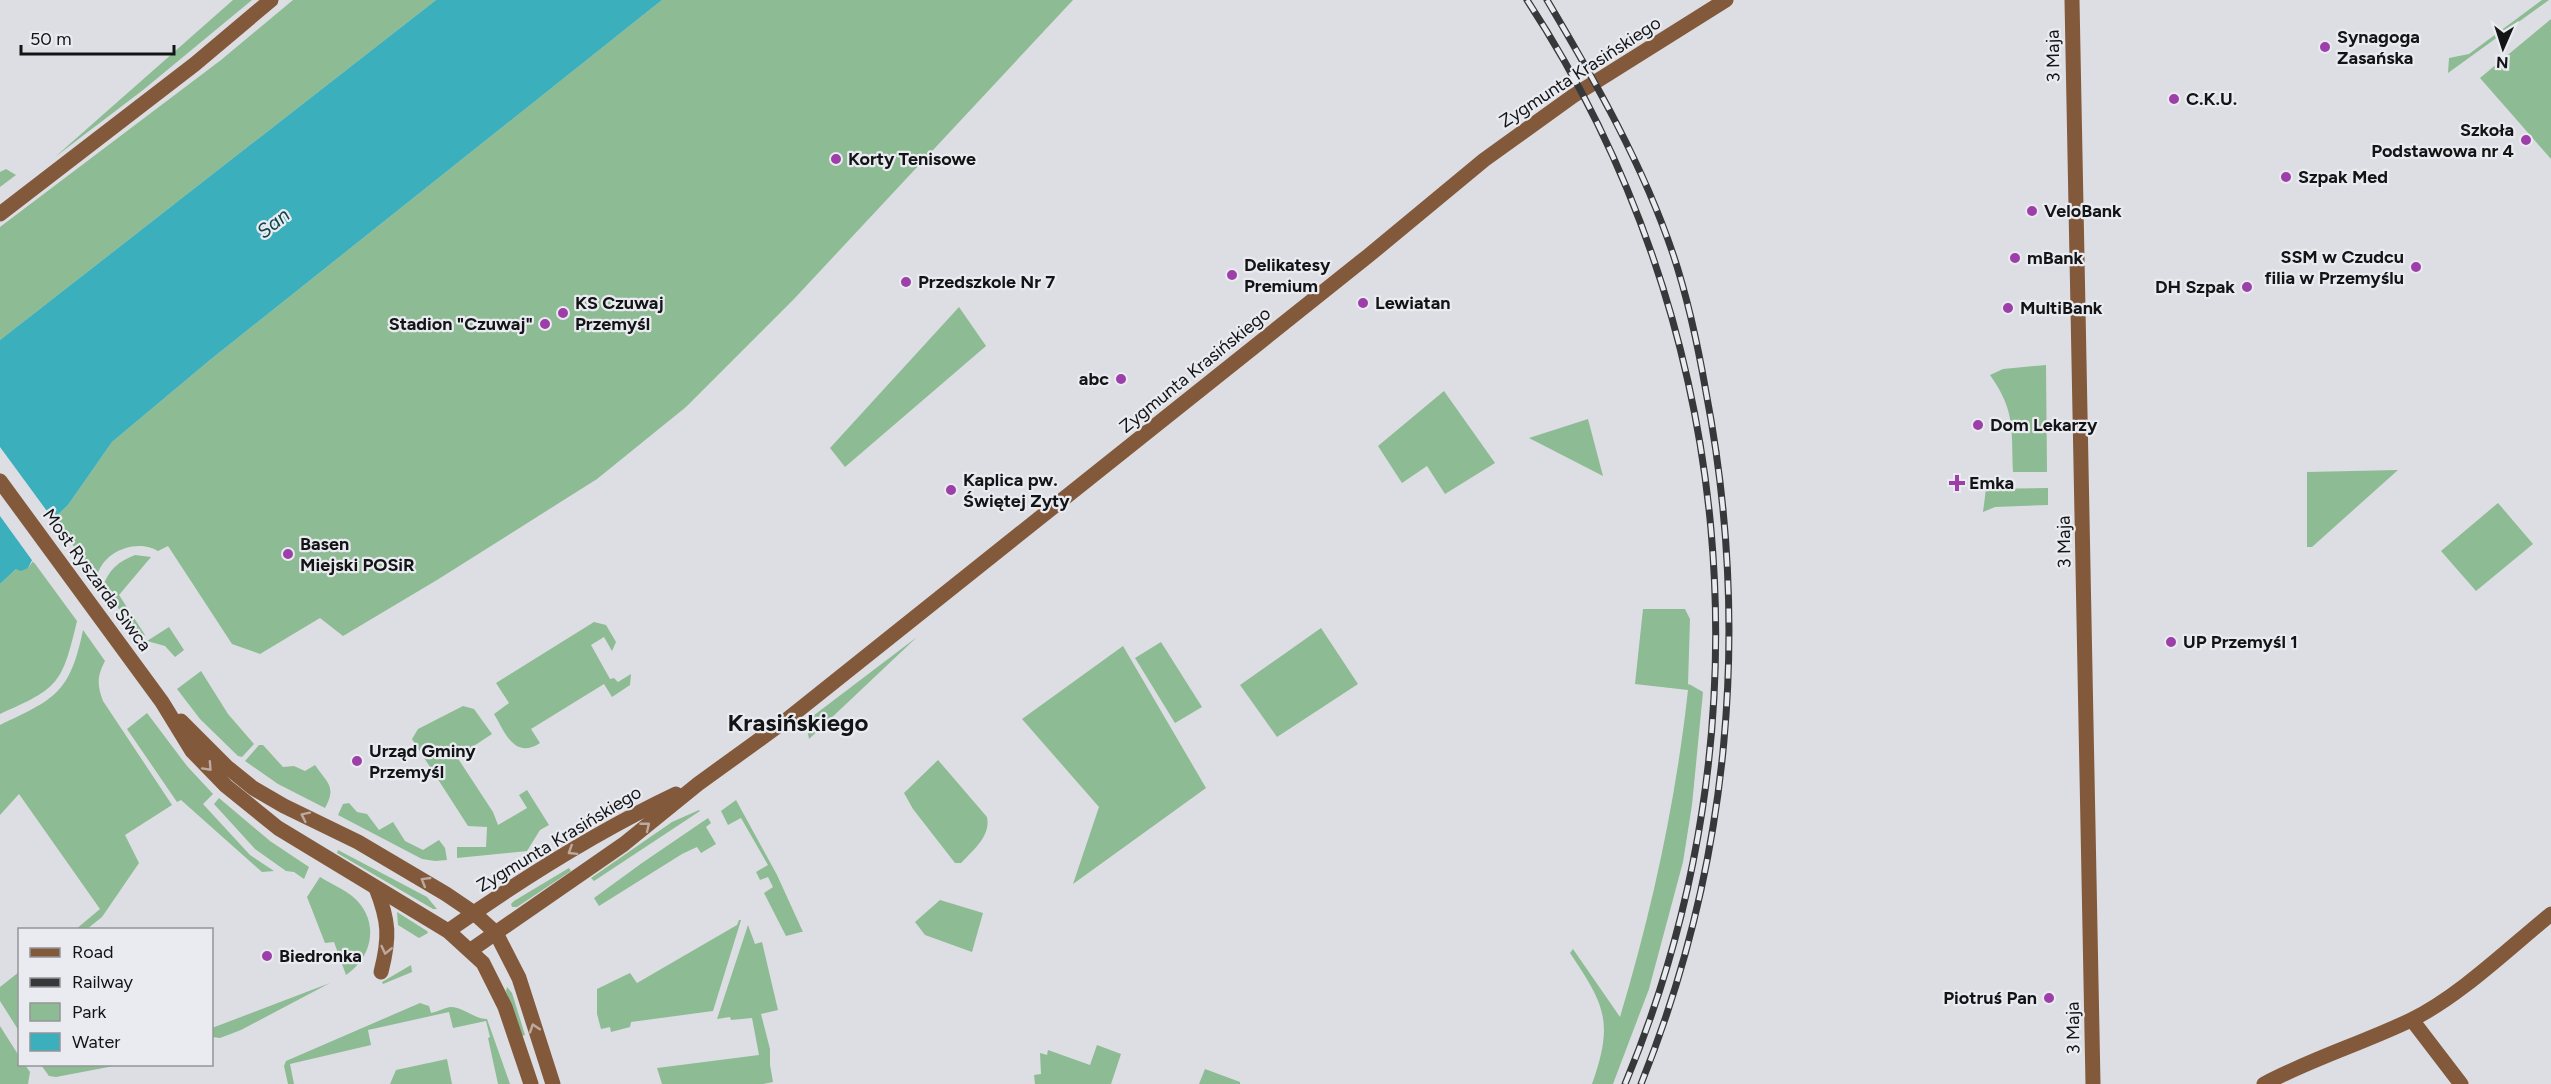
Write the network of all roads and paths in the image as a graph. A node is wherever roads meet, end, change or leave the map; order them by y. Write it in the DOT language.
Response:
graph roads {
  1 [pos="271,0"];
  2 [pos="1726,0"];
  3 [pos="2072,0"];
  4 [pos="0,214"];
  5 [pos="0,481"];
  6 [pos="162,702"];
  7 [pos="698,784"];
  8 [pos="376,888"];
  9 [pos="474,913"];
  10 [pos="2551,914"];
  11 [pos="448,931"];
  12 [pos="496,933"];
  13 [pos="471,950"];
  14 [pos="381,972"];
  15 [pos="2412,1020"];
  16 [pos="531,1084"];
  17 [pos="553,1084"];
  18 [pos="2093,1084"];
  19 [pos="2264,1084"];
  20 [pos="2461,1084"];
  1 -- 4 [label="street"];
  2 -- 7 [label="street, Zygmunta Krasińskiego"];
  3 -- 18 [label="street, 3 Maja"];
  5 -- 6 [label="street, Most Ryszarda Siwca"];
  6 -- 8 [label="street, one-way"];
  9 -- 6 [label="street, one-way"];
  7 -- 9 [label="street, Zygmunta Krasińskiego, one-way"];
  12 -- 7 [label="street, Zygmunta Krasińskiego, one-way"];
  8 -- 11 [label="street"];
  8 -- 14 [label="street, one-way"];
  9 -- 11 [label="street, Zygmunta Krasińskiego"];
  9 -- 12 [label="street"];
  10 -- 15 [label="street"];
  11 -- 13 [label="street"];
  12 -- 13 [label="street, Zygmunta Krasińskiego"];
  17 -- 12 [label="street, one-way"];
  13 -- 16 [label="street"];
  15 -- 19 [label="street"];
  15 -- 20 [label="street"];
}
